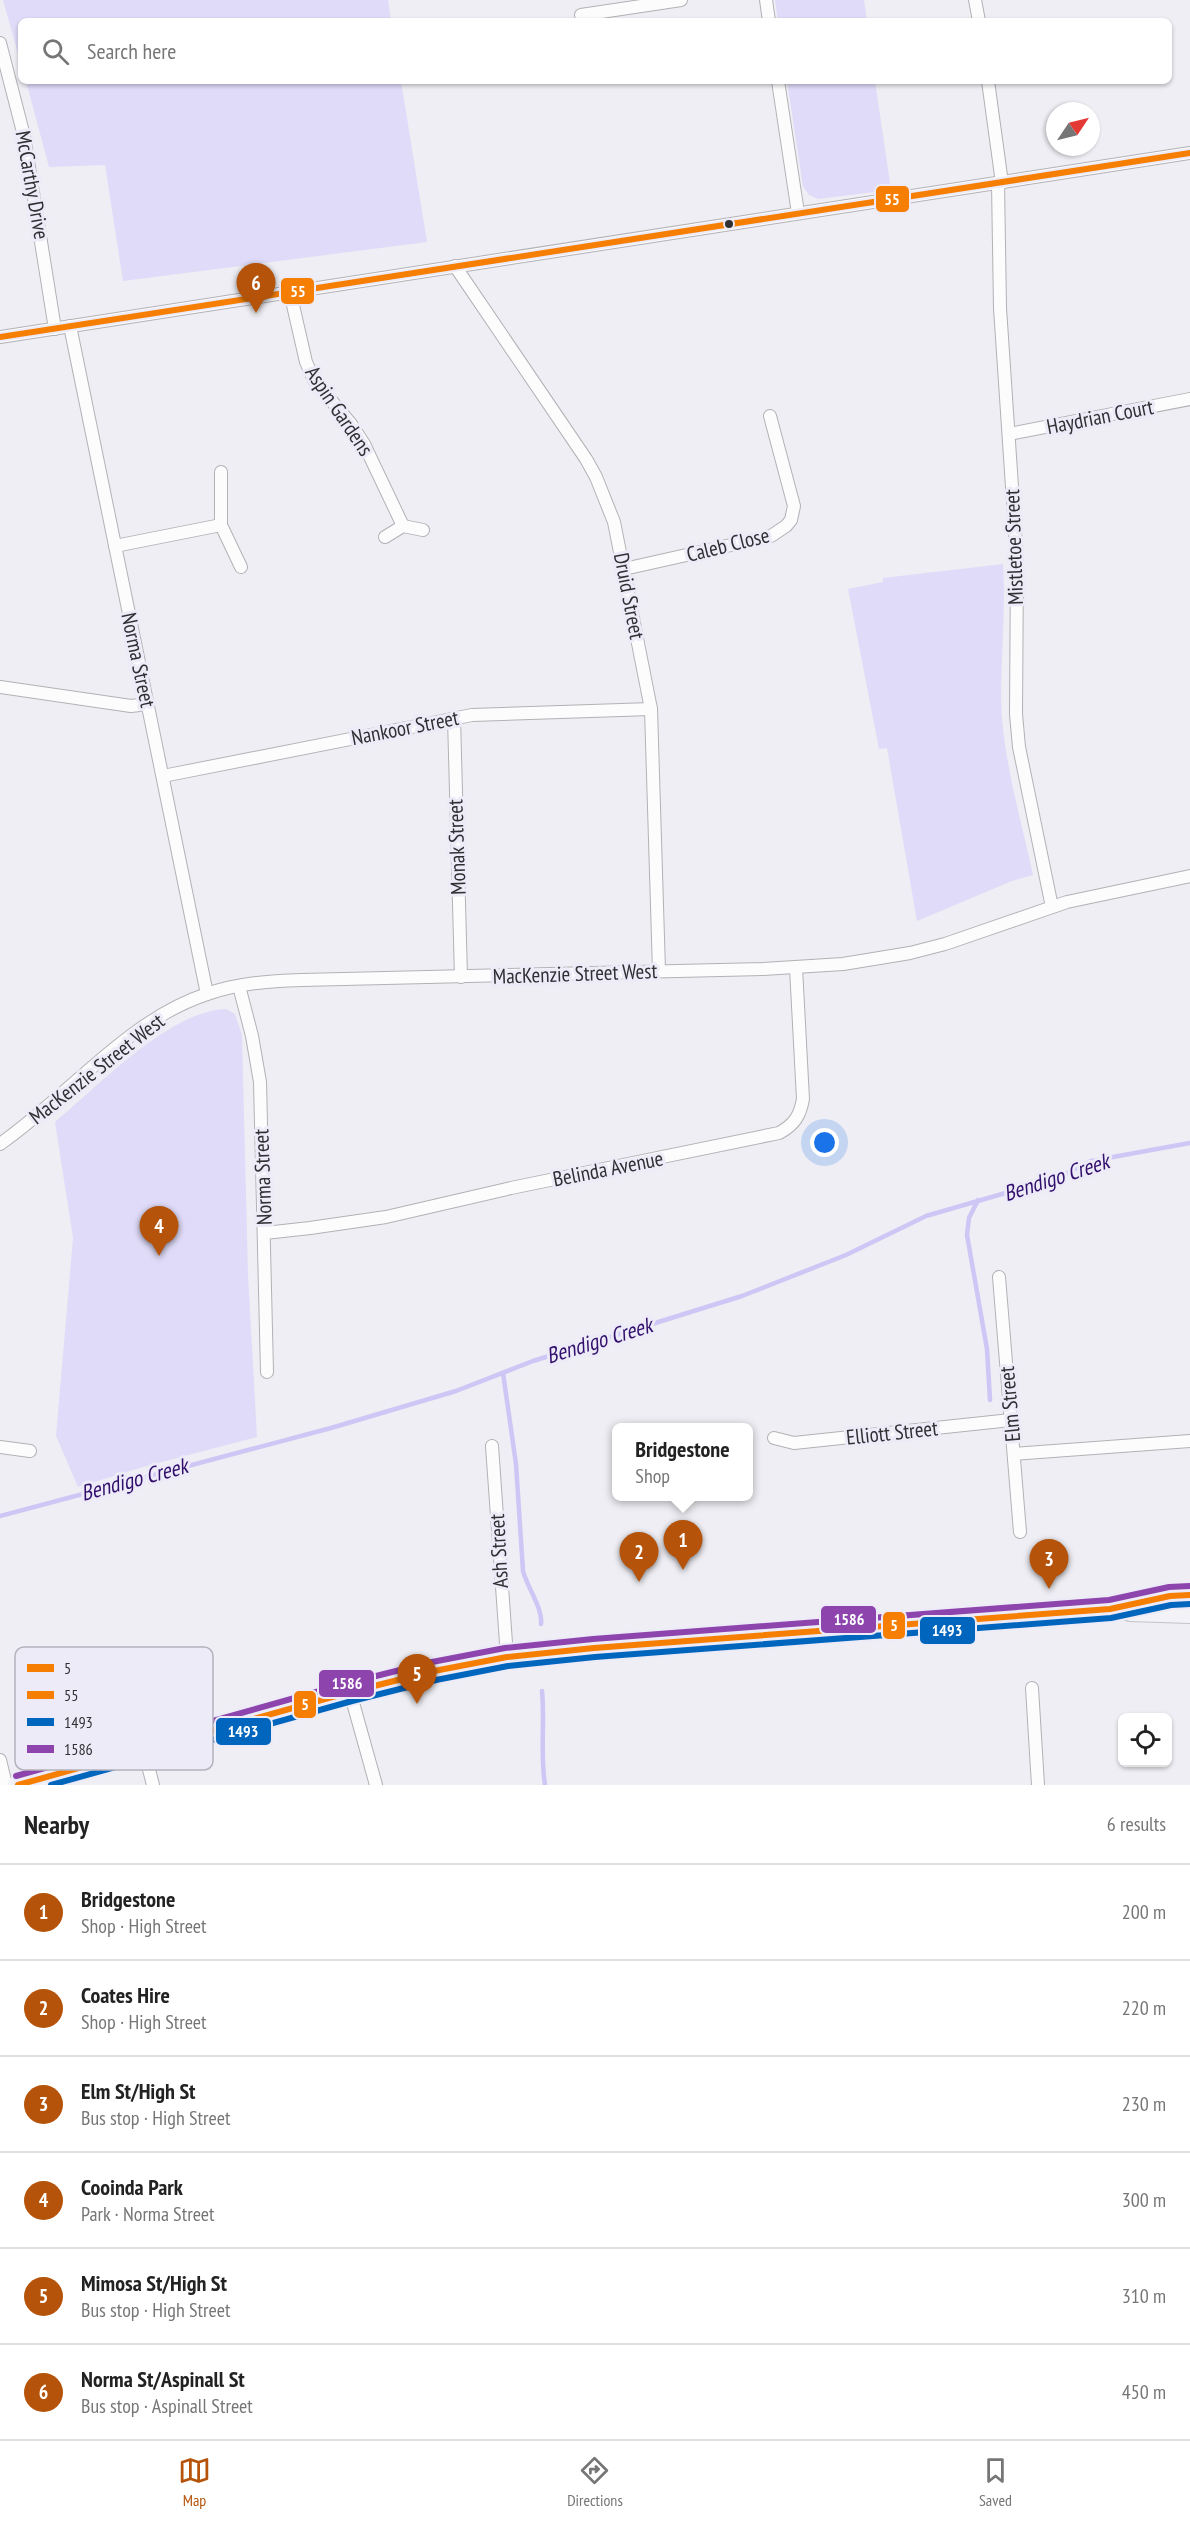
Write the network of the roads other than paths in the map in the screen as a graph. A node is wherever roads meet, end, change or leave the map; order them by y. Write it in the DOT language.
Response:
graph roads {
  1 [pos="681,0"];
  2 [pos="766,0"];
  3 [pos="975,0"];
  4 [pos="581,15"];
  5 [pos="769,18"];
  6 [pos="978,18"];
  7 [pos="0,43"];
  8 [pos="778,84"];
  9 [pos="988,84"];
  10 [pos="1190,153"];
  11 [pos="1000,183"];
  12 [pos="798,213"];
  13 [pos="455,266"];
  14 [pos="290,292"];
  15 [pos="70,326"];
  16 [pos="55,329"];
  17 [pos="0,337"];
  18 [pos="1190,399"];
  19 [pos="770,416"];
  20 [pos="1009,434"];
  21 [pos="221,472"];
  22 [pos="220,525"];
  23 [pos="403,526"];
  24 [pos="423,530"];
  25 [pos="385,537"];
  26 [pos="115,546"];
  27 [pos="241,567"];
  28 [pos="624,569"];
  29 [pos="0,687"];
  30 [pos="148,704"];
  31 [pos="651,709"];
  32 [pos="454,718"];
  33 [pos="163,776"];
  34 [pos="1190,876"];
  35 [pos="1052,907"];
  36 [pos="796,968"];
  37 [pos="659,971"];
  38 [pos="461,977"];
  39 [pos="239,986"];
  40 [pos="207,994"];
  41 [pos="0,1144"];
  42 [pos="265,1233"];
  43 [pos="999,1277"];
  44 [pos="267,1372"];
  45 [pos="1011,1420"];
  46 [pos="774,1438"];
  47 [pos="1190,1441"];
  48 [pos="492,1446"];
  49 [pos="0,1448"];
  50 [pos="30,1451"];
  51 [pos="1014,1454"];
  52 [pos="1020,1532"];
  53 [pos="1190,1595"];
  54 [pos="1110,1609"];
  55 [pos="1190,1613"];
  56 [pos="507,1657"];
  57 [pos="1032,1688"];
  58 [pos="350,1692"];
  59 [pos="213,1731"];
  60 [pos="0,1760"];
  61 [pos="72,1770"];
  62 [pos="149,1770"];
  63 [pos="6,1785"];
  64 [pos="18,1785"];
  65 [pos="153,1785"];
  66 [pos="376,1785"];
  67 [pos="1038,1785"];
  1 -- 4 [label="street"];
  2 -- 5 [label="street"];
  3 -- 6 [label="street"];
  7 -- 16 [label="street, McCarthy Drive"];
  8 -- 12 [label="street"];
  9 -- 11 [label="street, Mistletoe Street"];
  10 -- 11 [label="street"];
  11 -- 12 [label="street"];
  11 -- 20 [label="street, Mistletoe Street"];
  12 -- 13 [label="street"];
  13 -- 14 [label="street"];
  13 -- 28 [label="street, Druid Street"];
  14 -- 15 [label="street"];
  14 -- 23 [label="street, Aspin Gardens"];
  15 -- 16 [label="street"];
  15 -- 26 [label="street, Norma Street"];
  16 -- 17 [label="street"];
  18 -- 20 [label="street, Haydrian Court"];
  19 -- 28 [label="street, Caleb Close"];
  20 -- 35 [label="street, Mistletoe Street"];
  21 -- 22 [label="street"];
  22 -- 26 [label="street"];
  22 -- 27 [label="street"];
  23 -- 24 [label="street"];
  23 -- 25 [label="street"];
  26 -- 30 [label="street, Norma Street"];
  28 -- 31 [label="street, Druid Street"];
  29 -- 30 [label="street"];
  30 -- 33 [label="street, Norma Street"];
  31 -- 32 [label="street, Nankoor Street"];
  31 -- 37 [label="street, Druid Street"];
  32 -- 33 [label="street, Nankoor Street"];
  32 -- 38 [label="street, Monak Street"];
  33 -- 40 [label="street, Norma Street"];
  34 -- 35 [label="street, MacKenzie Street West"];
  35 -- 36 [label="street, MacKenzie Street West"];
  36 -- 37 [label="street, MacKenzie Street West"];
  36 -- 42 [label="street, Belinda Avenue"];
  37 -- 38 [label="street, MacKenzie Street West"];
  38 -- 39 [label="street, MacKenzie Street West"];
  39 -- 40 [label="street, MacKenzie Street West"];
  39 -- 42 [label="street, Norma Street"];
  40 -- 41 [label="street, MacKenzie Street West"];
  42 -- 44 [label="street, Norma Street"];
  43 -- 45 [label="street, Elm Street"];
  45 -- 46 [label="street, Elliott Street"];
  45 -- 51 [label="street, Elm Street"];
  47 -- 51 [label="street"];
  48 -- 56 [label="street, Ash Street"];
  49 -- 50 [label="street"];
  51 -- 52 [label="street, Elm Street"];
  53 -- 54 [label="highway"];
  54 -- 55 [label="highway"];
  54 -- 56 [label="highway"];
  56 -- 58 [label="highway"];
  57 -- 67 [label="street"];
  58 -- 59 [label="highway"];
  58 -- 66 [label="street"];
  60 -- 63 [label="street"];
  61 -- 64 [label="highway"];
  62 -- 65 [label="street"];
}
